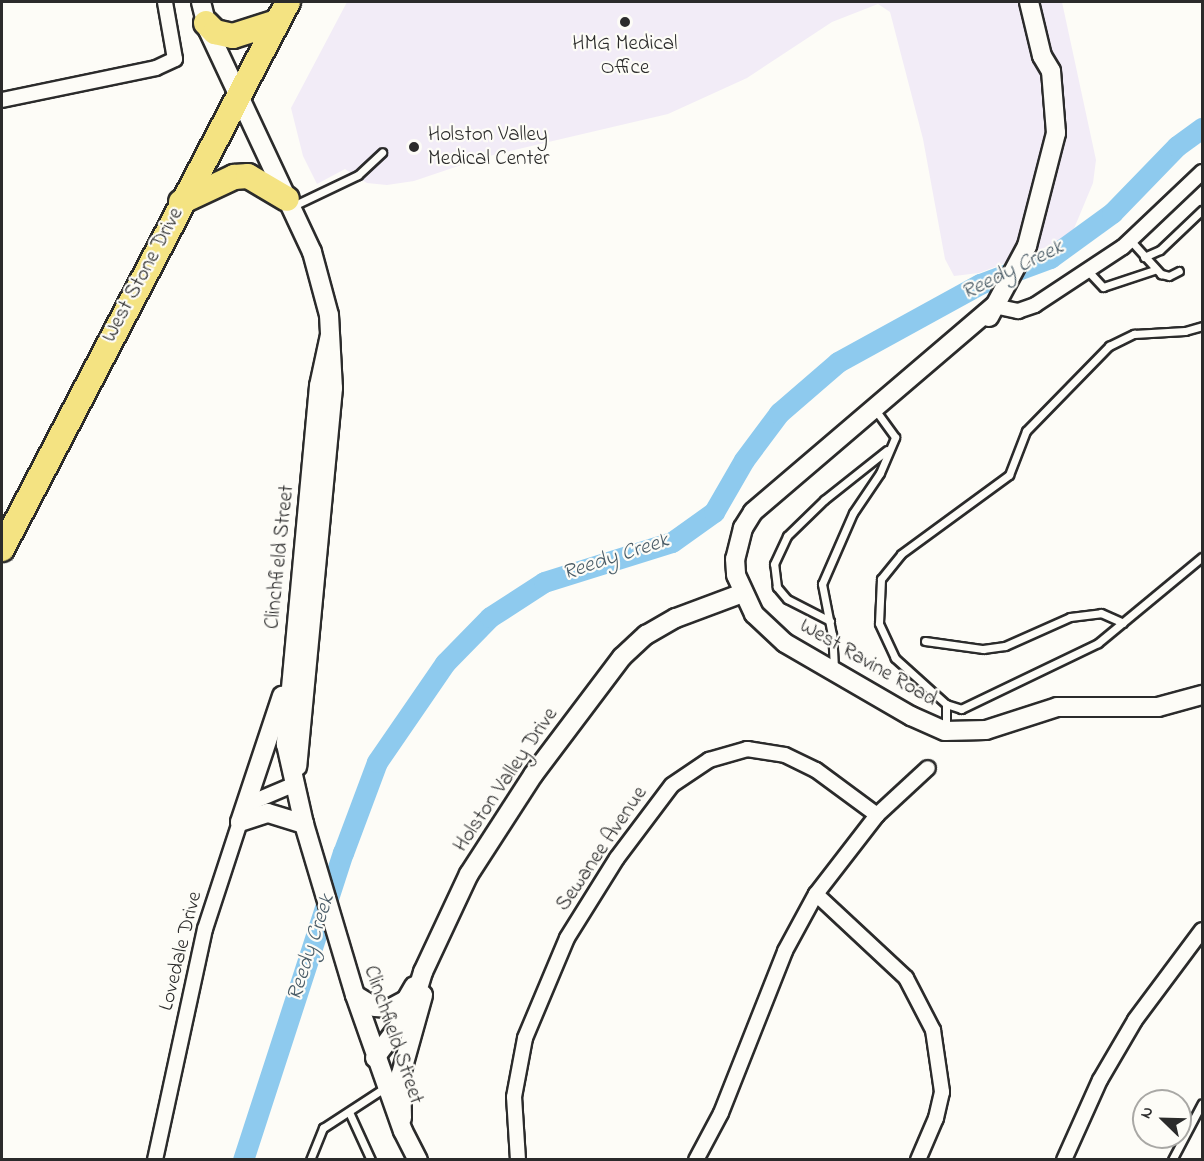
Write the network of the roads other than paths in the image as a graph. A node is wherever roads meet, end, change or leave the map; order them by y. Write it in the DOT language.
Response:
graph roads {
  1 [pos="165,2"];
  2 [pos="1029,2"];
  3 [pos="203,12"];
  4 [pos="282,12"];
  5 [pos="238,96"];
  6 [pos="2,100"];
  7 [pos="382,153"];
  8 [pos="1203,172"];
  9 [pos="182,202"];
  10 [pos="289,203"];
  11 [pos="1203,210"];
  12 [pos="1131,241"];
  13 [pos="1144,257"];
  14 [pos="1154,270"];
  15 [pos="1088,271"];
  16 [pos="1179,271"];
  17 [pos="997,301"];
  18 [pos="1203,326"];
  19 [pos="330,335"];
  20 [pos="879,412"];
  21 [pos="887,449"];
  22 [pos="2,549"];
  23 [pos="1203,557"];
  24 [pos="743,593"];
  25 [pos="830,621"];
  26 [pos="1123,623"];
  27 [pos="925,641"];
  28 [pos="293,664"];
  29 [pos="834,671"];
  30 [pos="1203,695"];
  31 [pos="946,704"];
  32 [pos="945,731"];
  33 [pos="928,768"];
  34 [pos="295,784"];
  35 [pos="877,814"];
  36 [pos="240,822"];
  37 [pos="304,824"];
  38 [pos="816,894"];
  39 [pos="1203,930"];
  40 [pos="426,966"];
  41 [pos="355,995"];
  42 [pos="375,1058"];
  43 [pos="386,1087"];
  44 [pos="1203,1103"];
  45 [pos="349,1112"];
  46 [pos="403,1131"];
  47 [pos="155,1160"];
  48 [pos="310,1160"];
  49 [pos="371,1160"];
  50 [pos="418,1160"];
  51 [pos="518,1160"];
  52 [pos="696,1160"];
  53 [pos="918,1160"];
  54 [pos="1064,1160"];
  55 [pos="1172,1160"];
  1 -- 6 [label="street"];
  2 -- 17 [label="main road, West Ravine Road"];
  3 -- 4 [label="highway"];
  3 -- 5 [label="main road, Clinchfield Street"];
  4 -- 5 [label="highway, West Stone Drive"];
  5 -- 9 [label="highway, West Stone Drive"];
  5 -- 10 [label="main road, Clinchfield Street"];
  7 -- 10 [label="lane"];
  8 -- 12 [label="street"];
  9 -- 10 [label="highway"];
  9 -- 22 [label="highway, West Stone Drive"];
  10 -- 19 [label="main road, Clinchfield Street"];
  11 -- 13 [label="lane"];
  12 -- 13 [label="lane"];
  12 -- 15 [label="street"];
  13 -- 14 [label="lane"];
  14 -- 15 [label="lane"];
  14 -- 16 [label="lane"];
  15 -- 17 [label="street"];
  17 -- 20 [label="main road, West Ravine Road"];
  18 -- 31 [label="lane"];
  19 -- 28 [label="main road, Clinchfield Street"];
  19 -- 34 [label="main road, Clinchfield Street"];
  20 -- 21 [label="lane"];
  20 -- 24 [label="main road, West Ravine Road"];
  21 -- 25 [label="lane"];
  21 -- 25 [label="lane"];
  23 -- 26 [label="lane"];
  24 -- 29 [label="main road, West Ravine Road"];
  24 -- 40 [label="main road, Holston Valley Drive"];
  25 -- 29 [label="lane"];
  26 -- 27 [label="lane"];
  26 -- 31 [label="lane"];
  28 -- 34 [label="main road, Clinchfield Street"];
  28 -- 36 [label="main road"];
  29 -- 32 [label="main road, West Ravine Road"];
  30 -- 32 [label="main road, West Ravine Road"];
  31 -- 32 [label="lane"];
  33 -- 35 [label="street"];
  34 -- 36 [label="street, Lovedale Drive"];
  34 -- 37 [label="main road, Clinchfield Street"];
  35 -- 38 [label="street"];
  35 -- 51 [label="street, Sewanee Avenue"];
  36 -- 37 [label="main road"];
  36 -- 47 [label="street, Lovedale Drive"];
  37 -- 41 [label="main road, Clinchfield Street"];
  38 -- 52 [label="street"];
  38 -- 53 [label="street"];
  39 -- 54 [label="street"];
  40 -- 41 [label="main road"];
  40 -- 42 [label="main road, Holston Valley Drive"];
  40 -- 46 [label="main road"];
  41 -- 42 [label="main road, Clinchfield Street"];
  42 -- 43 [label="main road, Clinchfield Street"];
  43 -- 45 [label="lane"];
  43 -- 46 [label="main road, Clinchfield Street"];
  44 -- 55 [label="lane"];
  45 -- 48 [label="lane"];
  45 -- 49 [label="lane"];
  46 -- 50 [label="main road, Clinchfield Street"];
}
